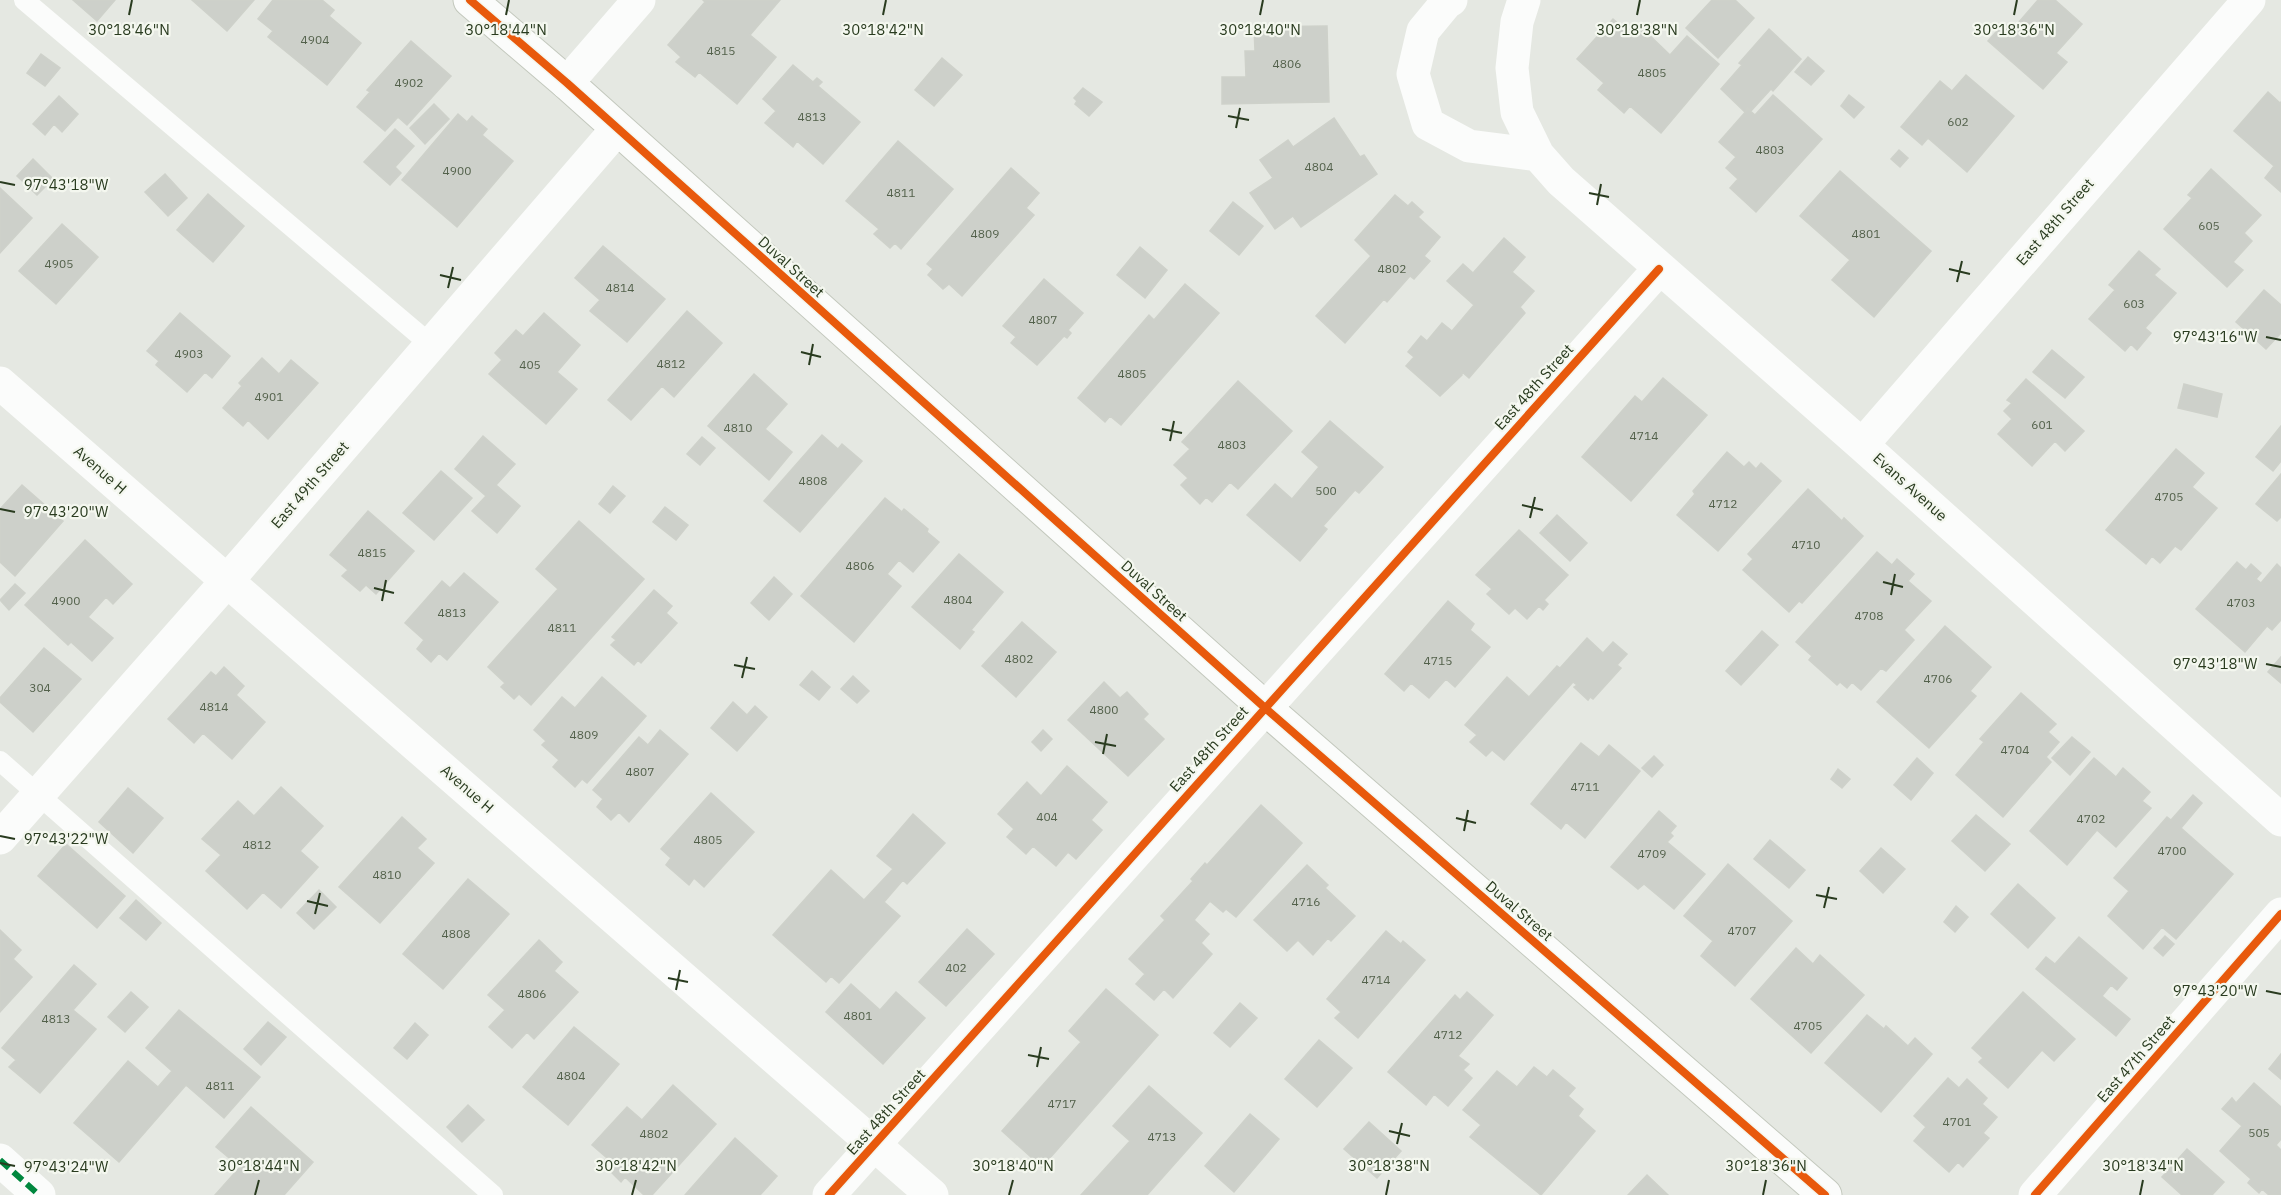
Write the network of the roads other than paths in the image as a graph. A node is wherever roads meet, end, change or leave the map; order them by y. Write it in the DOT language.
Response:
graph roads {
  1 [pos="24,0"];
  2 [pos="470,0"];
  3 [pos="639,0"];
  4 [pos="1451,0"];
  5 [pos="1524,0"];
  6 [pos="2249,0"];
  7 [pos="567,83"];
  8 [pos="616,129"];
  9 [pos="1538,155"];
  10 [pos="1659,269"];
  11 [pos="430,344"];
  12 [pos="0,383"];
  13 [pos="1862,445"];
  14 [pos="227,581"];
  15 [pos="1264,707"];
  16 [pos="0,761"];
  17 [pos="38,794"];
  18 [pos="2281,820"];
  19 [pos="0,838"];
  20 [pos="2281,914"];
  21 [pos="875,1144"];
  22 [pos="0,1160"];
  23 [pos="39,1195"];
  24 [pos="493,1195"];
  25 [pos="829,1195"];
  26 [pos="933,1195"];
  27 [pos="1825,1195"];
  28 [pos="2035,1195"];
  1 -- 11 [label="lane"];
  2 -- 7 [label="street, Duval Street"];
  3 -- 7 [label="street"];
  4 -- 9 [label="street"];
  5 -- 9 [label="street, Evans Avenue"];
  6 -- 13 [label="street, East 48th Street"];
  7 -- 8 [label="street, Duval Street"];
  8 -- 11 [label="street, East 49th Street"];
  8 -- 15 [label="street, Duval Street"];
  9 -- 10 [label="street, Evans Avenue"];
  10 -- 13 [label="street, Evans Avenue"];
  10 -- 15 [label="street, East 48th Street"];
  11 -- 14 [label="street, East 49th Street"];
  12 -- 14 [label="street, Avenue H"];
  13 -- 18 [label="street, Evans Avenue"];
  14 -- 17 [label="street, East 49th Street"];
  14 -- 21 [label="street, Avenue H"];
  15 -- 21 [label="street, East 48th Street"];
  15 -- 27 [label="street, Duval Street"];
  16 -- 17 [label="lane"];
  17 -- 19 [label="street, East 49th Street"];
  17 -- 24 [label="lane"];
  20 -- 28 [label="street, East 47th Street"];
  21 -- 25 [label="street, East 48th Street"];
  21 -- 26 [label="street, Avenue H"];
  22 -- 23 [label="street"];
}
